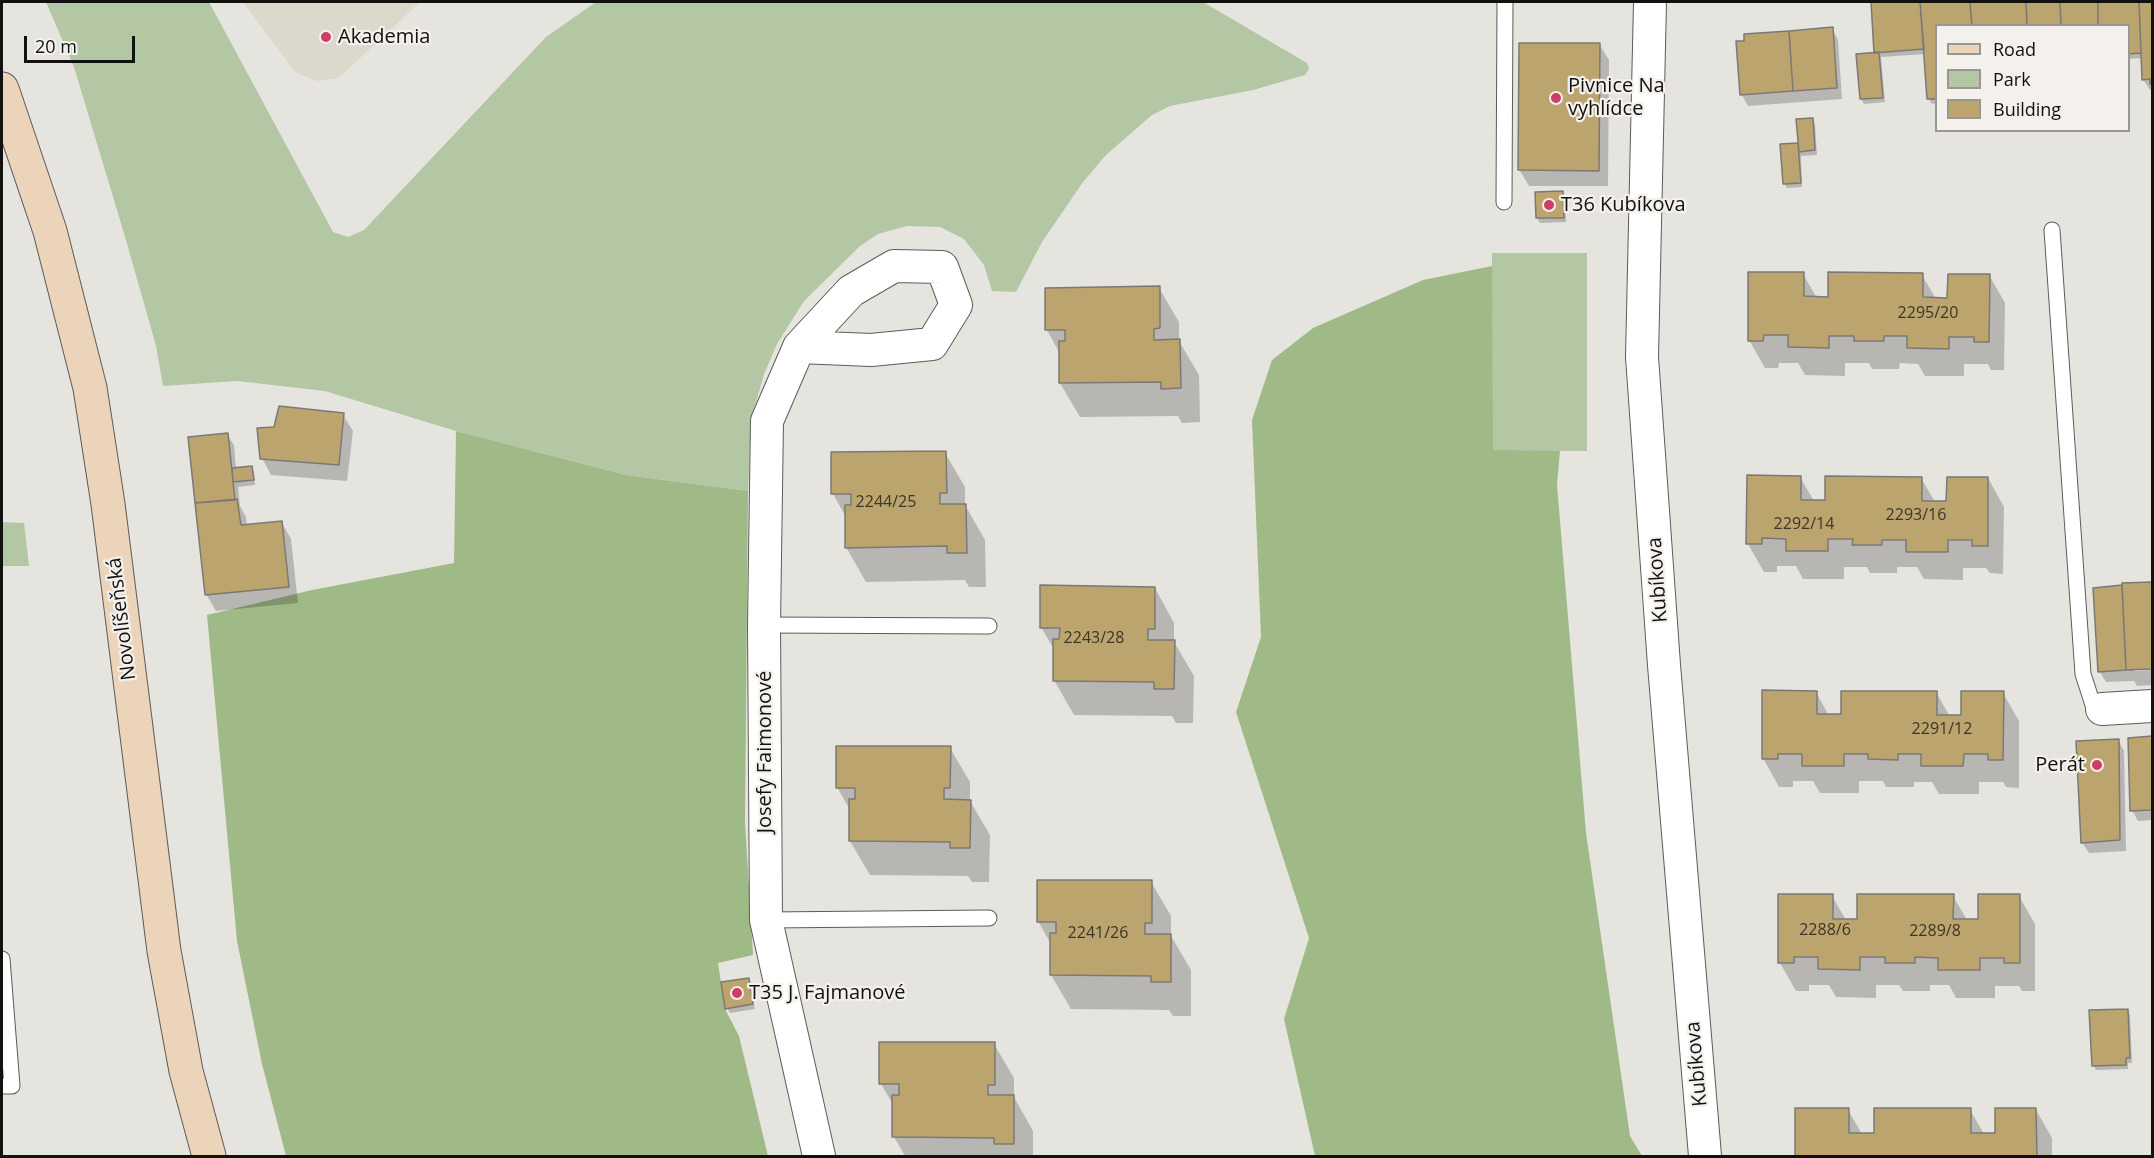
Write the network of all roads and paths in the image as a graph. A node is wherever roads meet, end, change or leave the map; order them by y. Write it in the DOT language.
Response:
graph roads {
  1 [pos="1505,2"];
  2 [pos="1650,2"];
  3 [pos="2,89"];
  4 [pos="1504,202"];
  5 [pos="2052,230"];
  6 [pos="799,347"];
  7 [pos="764,625"];
  8 [pos="989,626"];
  9 [pos="2152,706"];
  10 [pos="2102,709"];
  11 [pos="989,918"];
  12 [pos="766,920"];
  13 [pos="2,959"];
  14 [pos="2,1086"];
  15 [pos="209,1156"];
  16 [pos="819,1156"];
  17 [pos="1705,1156"];
  1 -- 4 [label="lane"];
  2 -- 17 [label="street, Kubíkova"];
  3 -- 15 [label="street, Novolíšeňská"];
  5 -- 10 [label="lane"];
  6 -- 7 [label="street, Josefy Faimonové"];
  7 -- 8 [label="lane"];
  7 -- 12 [label="street, Josefy Faimonové"];
  9 -- 10 [label="street"];
  11 -- 12 [label="lane"];
  12 -- 16 [label="street, Josefy Faimonové"];
  13 -- 14 [label="lane"];
}
